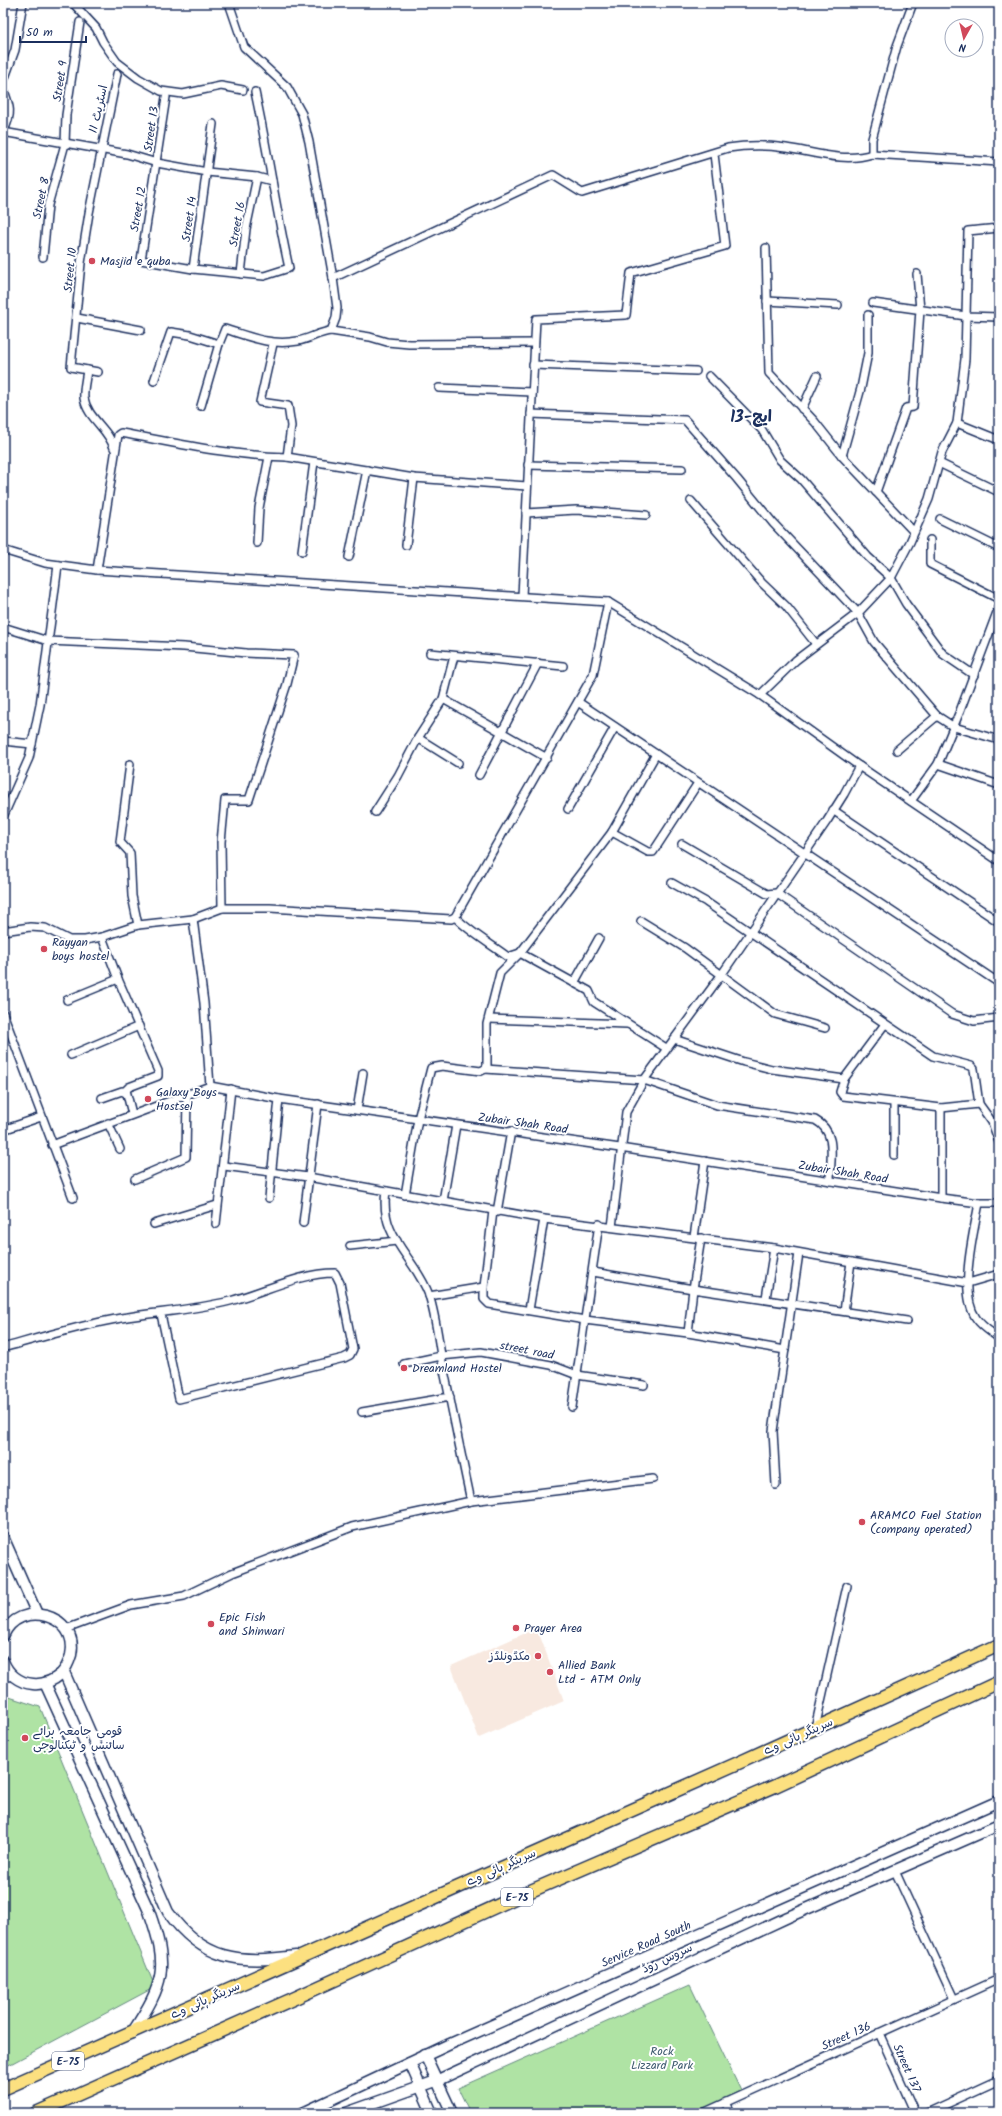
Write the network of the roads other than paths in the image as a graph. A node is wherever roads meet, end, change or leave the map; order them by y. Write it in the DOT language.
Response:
graph roads {
  1 [pos="23,3"];
  2 [pos="73,3"];
  3 [pos="229,3"];
  4 [pos="913,3"];
  5 [pos="80,22"];
  6 [pos="117,74"];
  7 [pos="3,83"];
  8 [pos="3,88"];
  9 [pos="243,90"];
  10 [pos="255,92"];
  11 [pos="166,98"];
  12 [pos="213,124"];
  13 [pos="3,132"];
  14 [pos="65,144"];
  15 [pos="100,149"];
  16 [pos="714,154"];
  17 [pos="872,154"];
  18 [pos="999,162"];
  19 [pos="157,163"];
  20 [pos="207,172"];
  21 [pos="257,177"];
  22 [pos="272,181"];
  23 [pos="999,228"];
  24 [pos="766,248"];
  25 [pos="42,257"];
  26 [pos="193,269"];
  27 [pos="241,274"];
  28 [pos="917,274"];
  29 [pos="333,278"];
  30 [pos="767,301"];
  31 [pos="873,303"];
  32 [pos="838,305"];
  33 [pos="920,310"];
  34 [pos="868,315"];
  35 [pos="966,316"];
  36 [pos="999,317"];
  37 [pos="77,318"];
  38 [pos="141,330"];
  39 [pos="331,331"];
  40 [pos="534,343"];
  41 [pos="219,344"];
  42 [pos="273,344"];
  43 [pos="533,365"];
  44 [pos="87,370"];
  45 [pos="696,371"];
  46 [pos="98,372"];
  47 [pos="709,376"];
  48 [pos="817,376"];
  49 [pos="154,381"];
  50 [pos="439,388"];
  51 [pos="532,392"];
  52 [pos="201,406"];
  53 [pos="802,409"];
  54 [pos="530,414"];
  55 [pos="957,423"];
  56 [pos="999,440"];
  57 [pos="115,453"];
  58 [pos="269,456"];
  59 [pos="842,456"];
  60 [pos="287,457"];
  61 [pos="314,462"];
  62 [pos="939,463"];
  63 [pos="528,465"];
  64 [pos="682,469"];
  65 [pos="367,470"];
  66 [pos="414,478"];
  67 [pos="527,486"];
  68 [pos="876,492"];
  69 [pos="999,492"];
  70 [pos="691,502"];
  71 [pos="526,513"];
  72 [pos="646,515"];
  73 [pos="940,519"];
  74 [pos="914,532"];
  75 [pos="930,540"];
  76 [pos="257,543"];
  77 [pos="406,545"];
  78 [pos="999,548"];
  79 [pos="3,550"];
  80 [pos="302,551"];
  81 [pos="349,557"];
  82 [pos="58,565"];
  83 [pos="97,570"];
  84 [pos="891,578"];
  85 [pos="522,596"];
  86 [pos="999,599"];
  87 [pos="608,602"];
  88 [pos="999,607"];
  89 [pos="858,613"];
  90 [pos="3,627"];
  91 [pos="995,628"];
  92 [pos="48,641"];
  93 [pos="816,644"];
  94 [pos="430,653"];
  95 [pos="454,656"];
  96 [pos="538,664"];
  97 [pos="563,666"];
  98 [pos="974,675"];
  99 [pos="760,695"];
  100 [pos="443,700"];
  101 [pos="578,702"];
  102 [pos="937,716"];
  103 [pos="954,727"];
  104 [pos="615,728"];
  105 [pos="502,732"];
  106 [pos="418,738"];
  107 [pos="999,740"];
  108 [pos="3,741"];
  109 [pos="32,744"];
  110 [pos="897,750"];
  111 [pos="656,754"];
  112 [pos="547,758"];
  113 [pos="458,763"];
  114 [pos="130,764"];
  115 [pos="938,764"];
  116 [pos="859,766"];
  117 [pos="479,775"];
  118 [pos="698,783"];
  119 [pos="999,785"];
  120 [pos="911,801"];
  121 [pos="568,809"];
  122 [pos="833,810"];
  123 [pos="375,812"];
  124 [pos="3,816"];
  125 [pos="612,832"];
  126 [pos="682,844"];
  127 [pos="805,852"];
  128 [pos="999,861"];
  129 [pos="672,884"];
  130 [pos="776,893"];
  131 [pos="222,908"];
  132 [pos="455,917"];
  133 [pos="193,919"];
  134 [pos="641,921"];
  135 [pos="999,922"];
  136 [pos="138,925"];
  137 [pos="3,931"];
  138 [pos="749,933"];
  139 [pos="102,937"];
  140 [pos="599,938"];
  141 [pos="520,953"];
  142 [pos="722,974"];
  143 [pos="118,980"];
  144 [pos="574,983"];
  145 [pos="999,983"];
  146 [pos="67,1000"];
  147 [pos="3,1013"];
  148 [pos="999,1018"];
  149 [pos="489,1019"];
  150 [pos="627,1024"];
  151 [pos="885,1024"];
  152 [pos="139,1026"];
  153 [pos="825,1028"];
  154 [pos="674,1039"];
  155 [pos="666,1048"];
  156 [pos="71,1055"];
  157 [pos="484,1069"];
  158 [pos="363,1073"];
  159 [pos="844,1079"];
  160 [pos="644,1080"];
  161 [pos="210,1086"];
  162 [pos="231,1089"];
  163 [pos="126,1093"];
  164 [pos="187,1095"];
  165 [pos="102,1098"];
  166 [pos="279,1099"];
  167 [pos="894,1103"];
  168 [pos="318,1104"];
  169 [pos="979,1104"];
  170 [pos="941,1108"];
  171 [pos="357,1110"];
  172 [pos="132,1114"];
  173 [pos="41,1117"];
  174 [pos="418,1119"];
  175 [pos="995,1121"];
  176 [pos="108,1123"];
  177 [pos="456,1125"];
  178 [pos="3,1130"];
  179 [pos="511,1132"];
  180 [pos="999,1142"];
  181 [pos="52,1145"];
  182 [pos="620,1148"];
  183 [pos="120,1149"];
  184 [pos="894,1155"];
  185 [pos="705,1161"];
  186 [pos="224,1166"];
  187 [pos="272,1171"];
  188 [pos="308,1177"];
  189 [pos="135,1179"];
  190 [pos="830,1181"];
  191 [pos="386,1191"];
  192 [pos="405,1195"];
  193 [pos="73,1198"];
  194 [pos="269,1198"];
  195 [pos="941,1198"];
  196 [pos="443,1201"];
  197 [pos="979,1203"];
  198 [pos="999,1203"];
  199 [pos="217,1205"];
  200 [pos="495,1211"];
  201 [pos="544,1219"];
  202 [pos="154,1224"];
  203 [pos="216,1224"];
  204 [pos="303,1224"];
  205 [pos="599,1224"];
  206 [pos="612,1227"];
  207 [pos="698,1237"];
  208 [pos="397,1241"];
  209 [pos="350,1246"];
  210 [pos="774,1248"];
  211 [pos="800,1253"];
  212 [pos="851,1262"];
  213 [pos="593,1272"];
  214 [pos="999,1274"];
  215 [pos="968,1284"];
  216 [pos="484,1287"];
  217 [pos="693,1289"];
  218 [pos="429,1296"];
  219 [pos="766,1298"];
  220 [pos="791,1302"];
  221 [pos="529,1310"];
  222 [pos="844,1311"];
  223 [pos="161,1314"];
  224 [pos="585,1320"];
  225 [pos="907,1321"];
  226 [pos="688,1333"];
  227 [pos="999,1338"];
  228 [pos="3,1348"];
  229 [pos="785,1350"];
  230 [pos="441,1356"];
  231 [pos="404,1364"];
  232 [pos="576,1375"];
  233 [pos="644,1385"];
  234 [pos="450,1397"];
  235 [pos="572,1407"];
  236 [pos="362,1412"];
  237 [pos="653,1479"];
  238 [pos="776,1485"];
  239 [pos="471,1501"];
  240 [pos="3,1537"];
  241 [pos="847,1586"];
  242 [pos="37,1614"];
  243 [pos="66,1629"];
  244 [pos="3,1636"];
  245 [pos="999,1645"];
  246 [pos="3,1661"];
  247 [pos="64,1672"];
  248 [pos="8,1677"];
  249 [pos="999,1682"];
  250 [pos="45,1683"];
  251 [pos="815,1728"];
  252 [pos="999,1801"];
  253 [pos="999,1825"];
  254 [pos="895,1871"];
  255 [pos="303,1955"];
  256 [pos="999,1979"];
  257 [pos="954,1999"];
  258 [pos="132,2033"];
  259 [pos="879,2033"];
  260 [pos="425,2056"];
  261 [pos="410,2063"];
  262 [pos="999,2080"];
  263 [pos="436,2081"];
  264 [pos="420,2088"];
  265 [pos="3,2089"];
  266 [pos="726,2102"];
  267 [pos="36,2113"];
  268 [pos="303,2113"];
  269 [pos="346,2113"];
  270 [pos="432,2113"];
  271 [pos="452,2113"];
  272 [pos="702,2113"];
  273 [pos="731,2113"];
  274 [pos="915,2113"];
  275 [pos="927,2113"];
  1 -- 7 [label="street"];
  2 -- 9 [label="street"];
  3 -- 29 [label="street"];
  4 -- 17 [label="street"];
  5 -- 14 [label="street, Street 9"];
  6 -- 15 [label="street, اسٹریٹ 11"];
  8 -- 13 [label="street"];
  10 -- 22 [label="street"];
  11 -- 19 [label="street, Street 13"];
  12 -- 20 [label="street, Street 14"];
  13 -- 14 [label="street"];
  14 -- 15 [label="street"];
  14 -- 25 [label="street, Street 8"];
  15 -- 19 [label="street"];
  15 -- 37 [label="street, Street 10"];
  16 -- 17 [label="street"];
  16 -- 29 [label="street"];
  16 -- 40 [label="street"];
  17 -- 18 [label="street"];
  19 -- 20 [label="street"];
  19 -- 26 [label="street, Street 12"];
  20 -- 21 [label="street"];
  20 -- 26 [label="street, Street 14"];
  21 -- 22 [label="street"];
  21 -- 27 [label="street, Street 16"];
  22 -- 27 [label="street"];
  23 -- 35 [label="street"];
  24 -- 30 [label="street"];
  26 -- 27 [label="street"];
  28 -- 33 [label="street"];
  29 -- 39 [label="street"];
  30 -- 32 [label="street"];
  30 -- 53 [label="street"];
  31 -- 33 [label="street"];
  33 -- 35 [label="street"];
  33 -- 68 [label="street"];
  34 -- 59 [label="street"];
  35 -- 36 [label="street"];
  35 -- 55 [label="street"];
  37 -- 38 [label="street"];
  37 -- 44 [label="street, Street 10"];
  39 -- 40 [label="street"];
  39 -- 42 [label="street"];
  40 -- 43 [label="street"];
  41 -- 42 [label="street"];
  41 -- 49 [label="street"];
  41 -- 52 [label="street"];
  42 -- 60 [label="street"];
  43 -- 45 [label="street"];
  43 -- 51 [label="street"];
  44 -- 46 [label="street, Street 10"];
  44 -- 57 [label="street"];
  47 -- 84 [label="street"];
  48 -- 53 [label="street"];
  50 -- 51 [label="street"];
  51 -- 54 [label="street"];
  53 -- 59 [label="street"];
  54 -- 63 [label="street"];
  54 -- 89 [label="street"];
  55 -- 56 [label="street"];
  55 -- 62 [label="street"];
  57 -- 58 [label="street"];
  57 -- 83 [label="street"];
  58 -- 60 [label="street"];
  58 -- 76 [label="street"];
  59 -- 68 [label="street"];
  60 -- 61 [label="street"];
  61 -- 65 [label="street"];
  61 -- 80 [label="street"];
  62 -- 69 [label="street"];
  62 -- 74 [label="street"];
  63 -- 64 [label="street"];
  63 -- 67 [label="street"];
  65 -- 66 [label="street"];
  65 -- 81 [label="street"];
  66 -- 67 [label="street"];
  66 -- 77 [label="street"];
  67 -- 71 [label="street"];
  68 -- 74 [label="street"];
  70 -- 93 [label="street"];
  71 -- 72 [label="street"];
  71 -- 85 [label="street"];
  73 -- 78 [label="street"];
  74 -- 84 [label="street"];
  75 -- 86 [label="street"];
  79 -- 82 [label="street"];
  82 -- 83 [label="street"];
  82 -- 92 [label="street"];
  83 -- 85 [label="street"];
  84 -- 89 [label="street"];
  84 -- 98 [label="street"];
  85 -- 87 [label="street"];
  87 -- 99 [label="street"];
  87 -- 101 [label="street"];
  88 -- 91 [label="street"];
  89 -- 93 [label="street"];
  89 -- 102 [label="street"];
  90 -- 92 [label="street"];
  91 -- 98 [label="street"];
  92 -- 109 [label="street"];
  92 -- 131 [label="street"];
  93 -- 99 [label="street"];
  94 -- 95 [label="street"];
  95 -- 96 [label="street"];
  95 -- 100 [label="street"];
  96 -- 97 [label="street"];
  96 -- 105 [label="street"];
  98 -- 103 [label="street"];
  99 -- 116 [label="street"];
  100 -- 105 [label="street"];
  100 -- 106 [label="street"];
  101 -- 104 [label="street"];
  101 -- 112 [label="street"];
  102 -- 103 [label="street"];
  102 -- 110 [label="street"];
  103 -- 107 [label="street"];
  103 -- 115 [label="street"];
  104 -- 111 [label="street"];
  104 -- 121 [label="street"];
  105 -- 112 [label="street"];
  105 -- 117 [label="street"];
  106 -- 113 [label="street"];
  106 -- 123 [label="street"];
  108 -- 109 [label="street"];
  109 -- 124 [label="street"];
  111 -- 118 [label="street"];
  111 -- 125 [label="street"];
  112 -- 132 [label="street"];
  114 -- 136 [label="street"];
  115 -- 119 [label="street"];
  115 -- 120 [label="street"];
  116 -- 120 [label="street"];
  116 -- 122 [label="street"];
  118 -- 125 [label="street"];
  118 -- 127 [label="street"];
  120 -- 128 [label="street"];
  122 -- 127 [label="street"];
  122 -- 135 [label="street"];
  125 -- 141 [label="street"];
  126 -- 130 [label="street"];
  127 -- 130 [label="street"];
  127 -- 145 [label="street"];
  129 -- 138 [label="street"];
  130 -- 138 [label="street"];
  130 -- 148 [label="street"];
  131 -- 132 [label="street"];
  131 -- 133 [label="street"];
  132 -- 141 [label="street"];
  133 -- 136 [label="street"];
  133 -- 161 [label="street"];
  134 -- 142 [label="street"];
  136 -- 139 [label="street"];
  137 -- 139 [label="street"];
  138 -- 142 [label="street"];
  138 -- 151 [label="street"];
  139 -- 143 [label="street"];
  140 -- 144 [label="street"];
  141 -- 144 [label="street"];
  141 -- 149 [label="street"];
  142 -- 153 [label="street"];
  142 -- 154 [label="street"];
  143 -- 146 [label="street"];
  143 -- 152 [label="street"];
  144 -- 150 [label="street"];
  147 -- 173 [label="street"];
  149 -- 150 [label="street"];
  149 -- 157 [label="street"];
  150 -- 155 [label="street"];
  151 -- 159 [label="street"];
  151 -- 169 [label="street"];
  152 -- 156 [label="street"];
  152 -- 163 [label="street"];
  154 -- 155 [label="street"];
  154 -- 159 [label="street"];
  155 -- 160 [label="street"];
  157 -- 160 [label="street"];
  157 -- 174 [label="street"];
  158 -- 171 [label="street"];
  159 -- 167 [label="street"];
  160 -- 182 [label="street"];
  160 -- 190 [label="street"];
  161 -- 162 [label="street, Zubair Shah Road"];
  161 -- 164 [label="street, Zubair Shah Road"];
  162 -- 166 [label="street, Zubair Shah Road"];
  162 -- 186 [label="street"];
  163 -- 165 [label="street"];
  163 -- 172 [label="street"];
  164 -- 172 [label="street, Zubair Shah Road"];
  164 -- 189 [label="street"];
  166 -- 168 [label="street, Zubair Shah Road"];
  166 -- 187 [label="street"];
  167 -- 170 [label="street"];
  167 -- 184 [label="street"];
  168 -- 171 [label="street, Zubair Shah Road"];
  168 -- 188 [label="street"];
  169 -- 170 [label="street"];
  169 -- 175 [label="street"];
  170 -- 195 [label="street"];
  171 -- 174 [label="street, Zubair Shah Road"];
  172 -- 176 [label="street, Zubair Shah Road"];
  173 -- 178 [label="street"];
  173 -- 181 [label="street"];
  174 -- 177 [label="street, Zubair Shah Road"];
  174 -- 192 [label="street"];
  175 -- 180 [label="street"];
  176 -- 181 [label="street, Zubair Shah Road"];
  176 -- 183 [label="street"];
  177 -- 179 [label="street, Zubair Shah Road"];
  177 -- 196 [label="street"];
  179 -- 182 [label="street, Zubair Shah Road"];
  179 -- 200 [label="street"];
  181 -- 193 [label="street"];
  182 -- 185 [label="street, Zubair Shah Road"];
  182 -- 206 [label="street"];
  185 -- 190 [label="street, Zubair Shah Road"];
  185 -- 207 [label="street"];
  186 -- 187 [label="street"];
  186 -- 199 [label="street"];
  187 -- 188 [label="street"];
  187 -- 194 [label="street"];
  188 -- 191 [label="street"];
  188 -- 204 [label="street"];
  190 -- 195 [label="street, Zubair Shah Road"];
  191 -- 192 [label="street"];
  191 -- 208 [label="street"];
  192 -- 196 [label="street"];
  195 -- 197 [label="street, Zubair Shah Road"];
  196 -- 200 [label="street"];
  197 -- 198 [label="street, Zubair Shah Road"];
  197 -- 215 [label="street"];
  199 -- 202 [label="street"];
  199 -- 203 [label="street"];
  200 -- 201 [label="street"];
  200 -- 216 [label="street"];
  201 -- 205 [label="street"];
  201 -- 221 [label="street"];
  205 -- 206 [label="street"];
  205 -- 213 [label="street"];
  206 -- 207 [label="street"];
  207 -- 210 [label="street"];
  207 -- 217 [label="street"];
  208 -- 209 [label="street"];
  208 -- 218 [label="street"];
  210 -- 211 [label="street"];
  210 -- 219 [label="street"];
  211 -- 212 [label="street"];
  211 -- 220 [label="street"];
  212 -- 215 [label="street"];
  212 -- 222 [label="street"];
  213 -- 217 [label="street"];
  213 -- 224 [label="street"];
  214 -- 215 [label="street"];
  215 -- 227 [label="street"];
  216 -- 218 [label="street"];
  216 -- 221 [label="street"];
  217 -- 219 [label="street"];
  217 -- 226 [label="street"];
  218 -- 230 [label="street"];
  219 -- 220 [label="street"];
  220 -- 222 [label="street"];
  220 -- 229 [label="street"];
  221 -- 224 [label="street"];
  222 -- 225 [label="street"];
  223 -- 223 [label="street"];
  223 -- 228 [label="street"];
  224 -- 226 [label="street"];
  224 -- 232 [label="street"];
  226 -- 229 [label="street"];
  229 -- 238 [label="street"];
  230 -- 231 [label="street, street road"];
  230 -- 232 [label="street, street road"];
  230 -- 234 [label="street"];
  232 -- 233 [label="street, street road"];
  232 -- 235 [label="street"];
  234 -- 236 [label="street"];
  234 -- 239 [label="street"];
  237 -- 239 [label="street"];
  239 -- 243 [label="street"];
  240 -- 242 [label="main road"];
  241 -- 251 [label="street"];
  242 -- 243 [label="main road"];
  242 -- 244 [label="main road"];
  243 -- 247 [label="main road"];
  245 -- 251 [label="highway, سرینگر ہائی وے / E-75"];
  246 -- 248 [label="main road"];
  247 -- 250 [label="main road"];
  247 -- 255 [label="main road"];
  248 -- 250 [label="main road"];
  249 -- 267 [label="highway, E-75"];
  250 -- 258 [label="main road"];
  251 -- 255 [label="highway, سرینگر ہائی وے / E-75"];
  252 -- 260 [label="main road, Service Road South"];
  253 -- 254 [label="main road, سروس روڈ"];
  254 -- 257 [label="street"];
  254 -- 263 [label="main road, سروس روڈ"];
  255 -- 258 [label="highway, سرینگر ہائی وے / E-75"];
  256 -- 257 [label="street, Street 136"];
  257 -- 259 [label="street, Street 136"];
  258 -- 265 [label="highway, سرینگر ہائی وے / E-75"];
  259 -- 266 [label="street, Street 136"];
  259 -- 274 [label="street, Street 137"];
  260 -- 261 [label="main road, Service Road South"];
  260 -- 263 [label="main road"];
  261 -- 264 [label="main road"];
  261 -- 268 [label="main road, Service Road South"];
  262 -- 275 [label="street"];
  263 -- 264 [label="main road, سروس روڈ"];
  263 -- 271 [label="main road"];
  264 -- 269 [label="main road, سروس روڈ"];
  264 -- 270 [label="main road"];
  266 -- 272 [label="street, Street 136"];
  266 -- 273 [label="street"];
}
